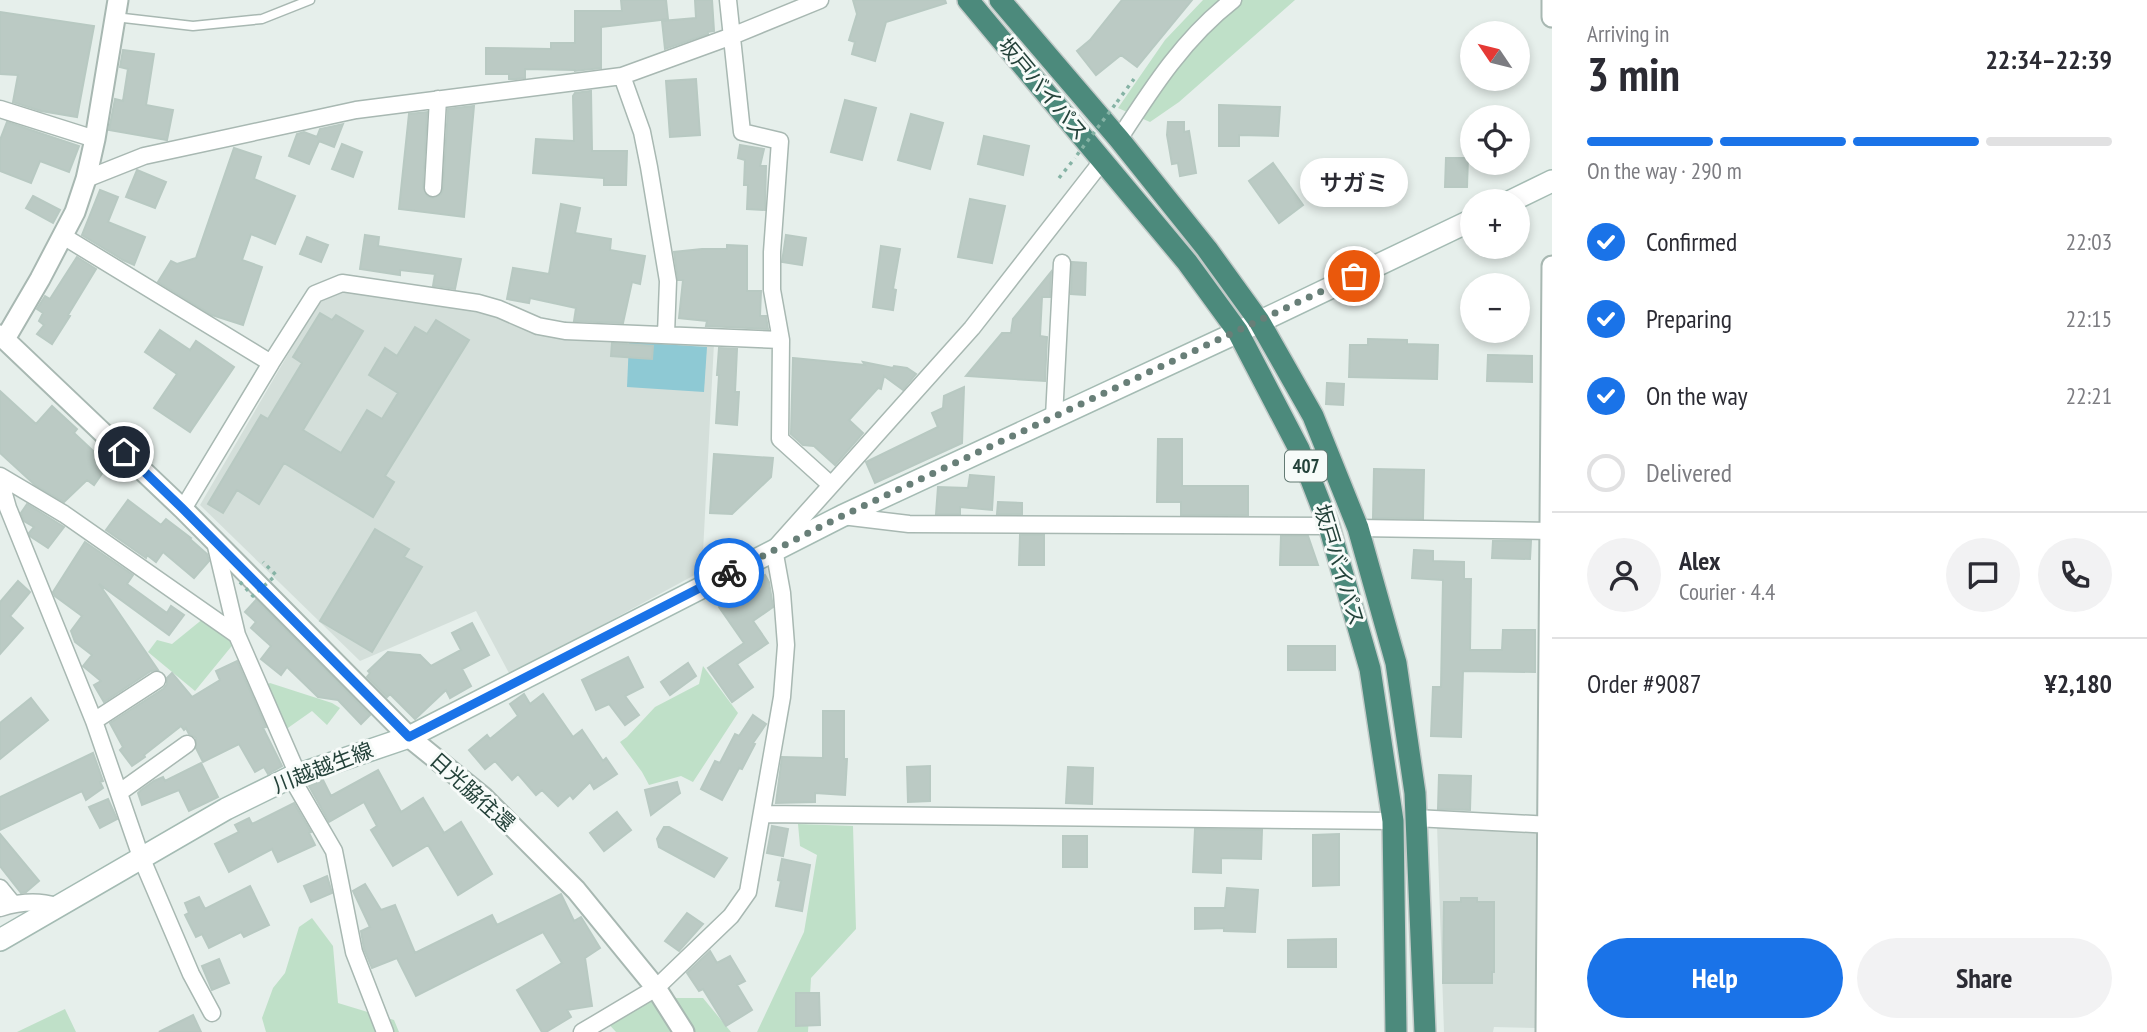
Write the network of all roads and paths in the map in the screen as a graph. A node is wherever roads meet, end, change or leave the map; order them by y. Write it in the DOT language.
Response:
graph roads {
  1 [pos="310,0"];
  2 [pos="728,0"];
  3 [pos="820,0"];
  4 [pos="968,0"];
  5 [pos="1000,0"];
  6 [pos="1233,0"];
  7 [pos="1552,0"];
  8 [pos="116,8"];
  9 [pos="1552,17"];
  10 [pos="732,36"];
  11 [pos="622,76"];
  12 [pos="1134,79"];
  13 [pos="438,99"];
  14 [pos="0,109"];
  15 [pos="95,139"];
  16 [pos="1119,139"];
  17 [pos="1103,160"];
  18 [pos="1059,178"];
  19 [pos="86,179"];
  20 [pos="1552,181"];
  21 [pos="433,188"];
  22 [pos="1530,192"];
  23 [pos="1460,226"];
  24 [pos="63,236"];
  25 [pos="1062,263"];
  26 [pos="1552,266"];
  27 [pos="1259,321"];
  28 [pos="1238,332"];
  29 [pos="666,334"];
  30 [pos="2,337"];
  31 [pos="781,340"];
  32 [pos="271,363"];
  33 [pos="1055,417"];
  34 [pos="0,478"];
  35 [pos="831,485"];
  36 [pos="183,509"];
  37 [pos="4,513"];
  38 [pos="842,516"];
  39 [pos="1329,526"];
  40 [pos="1358,528"];
  41 [pos="1551,531"];
  42 [pos="215,542"];
  43 [pos="774,549"];
  44 [pos="262,562"];
  45 [pos="240,582"];
  46 [pos="237,635"];
  47 [pos="157,680"];
  48 [pos="94,721"];
  49 [pos="409,737"];
  50 [pos="187,744"];
  51 [pos="294,776"];
  52 [pos="120,792"];
  53 [pos="762,814"];
  54 [pos="1415,818"];
  55 [pos="1393,821"];
  56 [pos="1550,825"];
  57 [pos="141,857"];
  58 [pos="0,888"];
  59 [pos="6,906"];
  60 [pos="56,906"];
  61 [pos="0,940"];
  62 [pos="656,988"];
  63 [pos="212,1013"];
  64 [pos="385,1032"];
  65 [pos="582,1032"];
  66 [pos="684,1032"];
  67 [pos="1396,1032"];
  68 [pos="1425,1032"];
  69 [pos="1546,1032"];
  1 -- 8 [label="lane"];
  2 -- 10 [label="street"];
  3 -- 10 [label="street"];
  4 -- 17 [label="highway, 坂戸バイパス / 407"];
  5 -- 16 [label="highway, 坂戸バイパス / 407"];
  6 -- 16 [label="street"];
  7 -- 9 [label="street"];
  8 -- 15 [label="street"];
  10 -- 11 [label="street"];
  10 -- 31 [label="street"];
  11 -- 13 [label="street"];
  11 -- 29 [label="street"];
  12 -- 18 [label="path, bridge"];
  13 -- 19 [label="street"];
  13 -- 21 [label="street"];
  14 -- 15 [label="street"];
  15 -- 19 [label="street"];
  16 -- 27 [label="highway, 坂戸バイパス / 407"];
  17 -- 28 [label="highway, 坂戸バイパス / 407"];
  17 -- 35 [label="street"];
  19 -- 24 [label="street"];
  20 -- 22 [label="main road"];
  23 -- 27 [label="main road"];
  24 -- 30 [label="street"];
  24 -- 32 [label="street"];
  25 -- 33 [label="street"];
  26 -- 41 [label="street"];
  27 -- 28 [label="main road"];
  27 -- 40 [label="highway, 坂戸バイパス / 407"];
  28 -- 33 [label="main road, 川越越生線"];
  28 -- 39 [label="highway, 坂戸バイパス / 407"];
  29 -- 31 [label="street"];
  29 -- 32 [label="street"];
  30 -- 36 [label="street, 日光脇往還"];
  31 -- 35 [label="street"];
  32 -- 36 [label="street"];
  33 -- 38 [label="main road, 川越越生線"];
  34 -- 37 [label="street"];
  34 -- 46 [label="street"];
  35 -- 43 [label="street"];
  36 -- 42 [label="street, 日光脇往還"];
  37 -- 48 [label="street"];
  38 -- 39 [label="street"];
  38 -- 43 [label="main road, 川越越生線"];
  39 -- 55 [label="highway, 坂戸バイパス / 407"];
  40 -- 41 [label="street"];
  40 -- 54 [label="highway, 坂戸バイパス / 407"];
  41 -- 56 [label="street"];
  42 -- 46 [label="street"];
  42 -- 49 [label="street, 日光脇往還"];
  43 -- 49 [label="main road, 川越越生線"];
  43 -- 53 [label="street"];
  44 -- 45 [label="path, bridge"];
  46 -- 51 [label="street"];
  47 -- 48 [label="street"];
  48 -- 52 [label="street"];
  49 -- 51 [label="main road, 川越越生線"];
  49 -- 62 [label="street, 日光脇往還"];
  50 -- 52 [label="street"];
  51 -- 57 [label="main road, 川越越生線"];
  51 -- 64 [label="street"];
  52 -- 57 [label="street"];
  53 -- 55 [label="street"];
  53 -- 62 [label="street"];
  54 -- 56 [label="street"];
  54 -- 68 [label="highway, 坂戸バイパス / 407"];
  55 -- 67 [label="highway, 坂戸バイパス / 407"];
  56 -- 69 [label="street"];
  57 -- 60 [label="main road, 川越越生線"];
  57 -- 63 [label="street"];
  58 -- 59 [label="street"];
  59 -- 60 [label="street"];
  60 -- 61 [label="main road, 川越越生線"];
  62 -- 65 [label="street"];
  62 -- 66 [label="street, 日光脇往還"];
}
